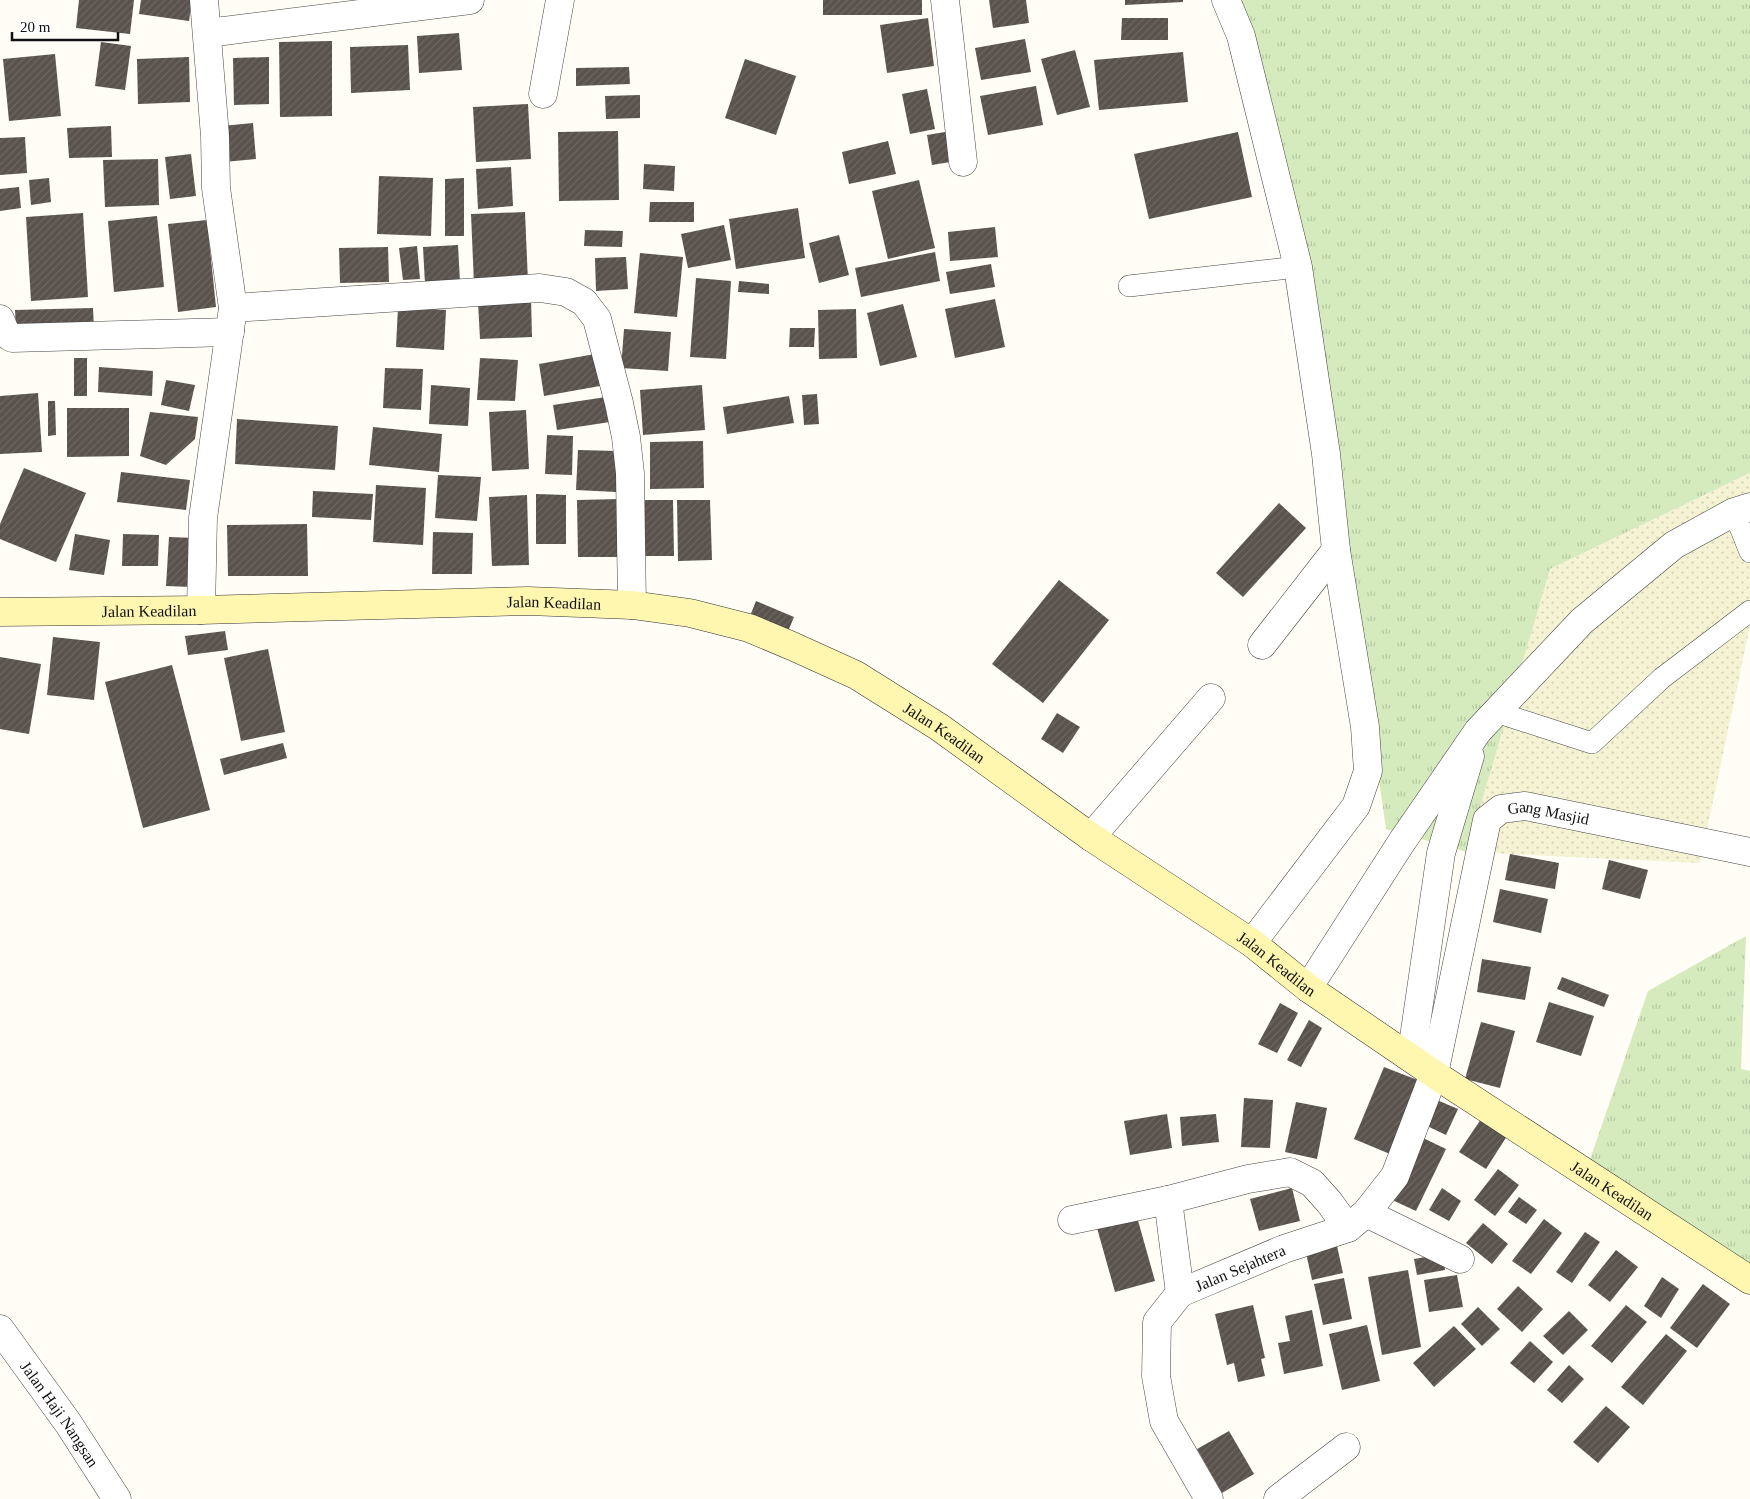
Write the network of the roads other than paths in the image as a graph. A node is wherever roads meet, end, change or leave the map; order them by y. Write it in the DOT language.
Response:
graph roads {
  1 [pos="204,0"];
  2 [pos="470,0"];
  3 [pos="560,0"];
  4 [pos="946,0"];
  5 [pos="1226,0"];
  6 [pos="208,33"];
  7 [pos="543,94"];
  8 [pos="963,162"];
  9 [pos="1298,267"];
  10 [pos="1129,286"];
  11 [pos="0,319"];
  12 [pos="232,320"];
  13 [pos="1742,510"];
  14 [pos="1336,550"];
  15 [pos="1750,552"];
  16 [pos="632,604"];
  17 [pos="201,610"];
  18 [pos="1750,611"];
  19 [pos="0,612"];
  20 [pos="1262,646"];
  21 [pos="1210,698"];
  22 [pos="1487,722"];
  23 [pos="1091,837"];
  24 [pos="1750,852"];
  25 [pos="1252,943"];
  26 [pos="1308,988"];
  27 [pos="1411,1058"];
  28 [pos="1434,1074"];
  29 [pos="1168,1200"];
  30 [pos="1072,1220"];
  31 [pos="1357,1220"];
  32 [pos="1460,1259"];
  33 [pos="1750,1280"];
  34 [pos="1180,1293"];
  35 [pos="0,1329"];
  36 [pos="1346,1447"];
  37 [pos="117,1499"];
  38 [pos="1209,1499"];
  39 [pos="1278,1499"];
  1 -- 6 [label="street"];
  2 -- 6 [label="street"];
  3 -- 7 [label="street"];
  4 -- 8 [label="street"];
  5 -- 9 [label="street"];
  6 -- 12 [label="street"];
  9 -- 10 [label="lane"];
  9 -- 14 [label="street"];
  11 -- 12 [label="street"];
  12 -- 16 [label="street"];
  12 -- 17 [label="street"];
  13 -- 15 [label="lane"];
  13 -- 22 [label="street"];
  14 -- 20 [label="street"];
  14 -- 25 [label="street"];
  16 -- 17 [label="main road, Jalan Keadilan"];
  16 -- 23 [label="main road, Jalan Keadilan"];
  17 -- 19 [label="main road, Jalan Keadilan"];
  18 -- 22 [label="lane"];
  21 -- 23 [label="street"];
  22 -- 26 [label="street"];
  22 -- 27 [label="street"];
  23 -- 25 [label="main road, Jalan Keadilan"];
  24 -- 28 [label="street, Gang Masjid"];
  25 -- 26 [label="main road, Jalan Keadilan"];
  26 -- 27 [label="main road, Jalan Keadilan"];
  27 -- 28 [label="main road, Jalan Keadilan"];
  28 -- 31 [label="street"];
  28 -- 33 [label="main road, Jalan Keadilan"];
  29 -- 30 [label="street"];
  29 -- 31 [label="street"];
  29 -- 34 [label="street"];
  31 -- 32 [label="street"];
  31 -- 34 [label="street, Jalan Sejahtera"];
  34 -- 38 [label="street, Jalan Sejahtera"];
  35 -- 37 [label="street, Jalan Haji Nangsan"];
  36 -- 39 [label="street"];
}
